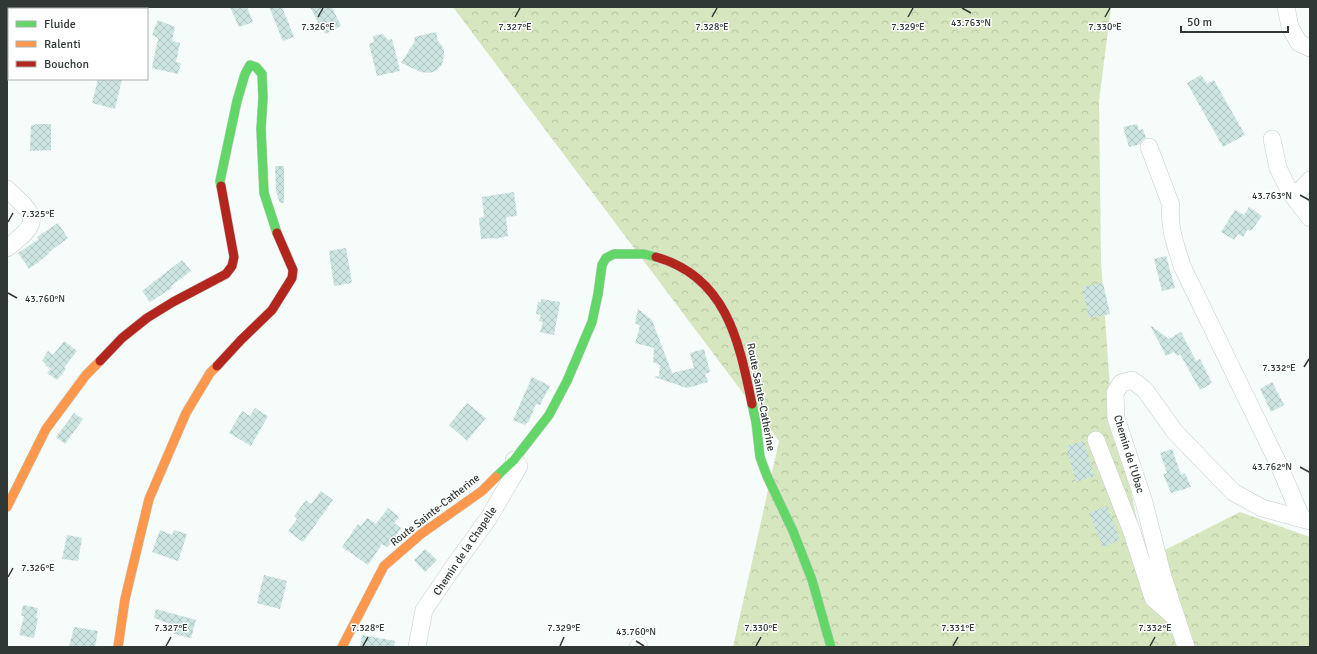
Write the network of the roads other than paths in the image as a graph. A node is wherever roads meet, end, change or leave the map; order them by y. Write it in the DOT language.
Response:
graph roads {
  1 [pos="1286,7"];
  2 [pos="1310,48"];
  3 [pos="1272,139"];
  4 [pos="1149,147"];
  5 [pos="1310,180"];
  6 [pos="7,189"];
  7 [pos="1294,197"];
  8 [pos="1310,218"];
  9 [pos="7,248"];
  10 [pos="1096,440"];
  11 [pos="514,460"];
  12 [pos="7,507"];
  13 [pos="1306,520"];
  14 [pos="1177,620"];
  15 [pos="118,647"];
  16 [pos="342,647"];
  17 [pos="417,647"];
  18 [pos="831,647"];
  19 [pos="1186,647"];
  1 -- 2 [label="street"];
  3 -- 7 [label="street"];
  4 -- 13 [label="street"];
  5 -- 7 [label="street"];
  6 -- 9 [label="street"];
  7 -- 8 [label="street"];
  10 -- 14 [label="street"];
  11 -- 16 [label="street, Route Sainte-Catherine"];
  11 -- 17 [label="street, Chemin de la Chapelle"];
  11 -- 18 [label="street, Route Sainte-Catherine"];
  12 -- 15 [label="street"];
  13 -- 14 [label="street, Chemin de l'Ubac"];
  14 -- 19 [label="street, Chemin de l'Ubac"];
}
